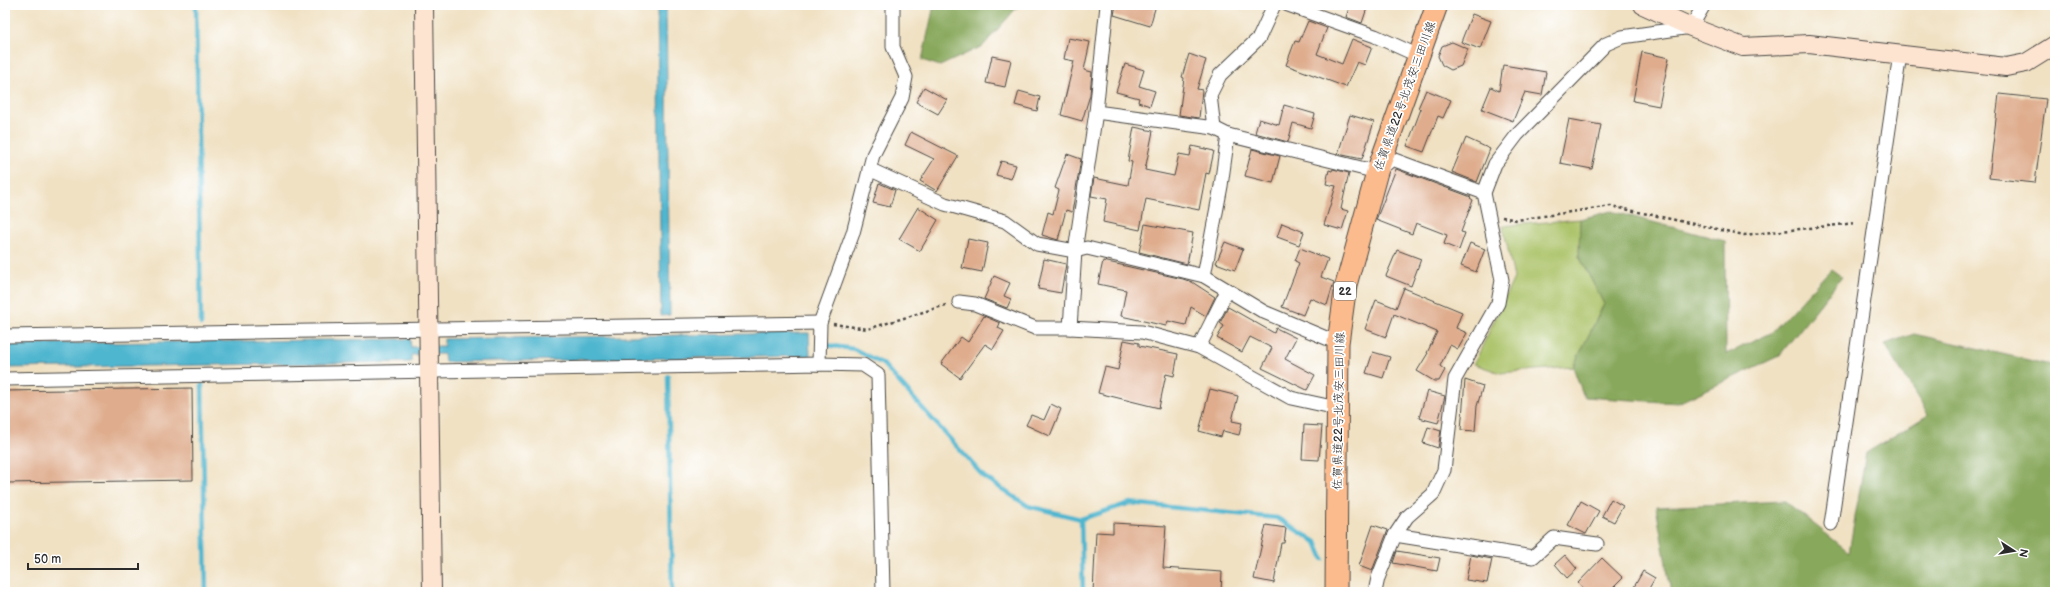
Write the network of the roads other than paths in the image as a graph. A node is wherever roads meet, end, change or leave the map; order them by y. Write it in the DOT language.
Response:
graph roads {
  1 [pos="424,5"];
  2 [pos="893,5"];
  3 [pos="1107,5"];
  4 [pos="1274,5"];
  5 [pos="1288,5"];
  6 [pos="1438,5"];
  7 [pos="1643,5"];
  8 [pos="1704,5"];
  9 [pos="1691,27"];
  10 [pos="2055,45"];
  11 [pos="1900,54"];
  12 [pos="1419,56"];
  13 [pos="1096,112"];
  14 [pos="1214,128"];
  15 [pos="1228,135"];
  16 [pos="869,169"];
  17 [pos="1377,172"];
  18 [pos="1484,193"];
  19 [pos="1075,251"];
  20 [pos="1204,276"];
  21 [pos="1227,291"];
  22 [pos="959,302"];
  23 [pos="820,322"];
  24 [pos="1070,328"];
  25 [pos="5,336"];
  26 [pos="1338,344"];
  27 [pos="1199,347"];
  28 [pos="429,351"];
  29 [pos="819,364"];
  30 [pos="5,379"];
  31 [pos="1337,408"];
  32 [pos="1830,524"];
  33 [pos="1395,535"];
  34 [pos="1597,544"];
  35 [pos="432,592"];
  36 [pos="883,592"];
  37 [pos="1336,592"];
  38 [pos="1375,592"];
  1 -- 28 [label="street"];
  2 -- 16 [label="street"];
  3 -- 13 [label="street"];
  4 -- 14 [label="street"];
  5 -- 12 [label="street"];
  6 -- 12 [label="main road, 佐賀県道22号北茂安三田川線 / 22"];
  7 -- 9 [label="street"];
  8 -- 9 [label="street"];
  9 -- 11 [label="street"];
  9 -- 18 [label="street"];
  10 -- 11 [label="street"];
  11 -- 32 [label="street"];
  12 -- 17 [label="main road, 佐賀県道22号北茂安三田川線 / 22"];
  13 -- 14 [label="street"];
  13 -- 19 [label="street"];
  14 -- 15 [label="street"];
  15 -- 17 [label="street"];
  15 -- 20 [label="street"];
  16 -- 19 [label="street"];
  16 -- 23 [label="street"];
  17 -- 18 [label="street"];
  17 -- 26 [label="main road, 佐賀県道22号北茂安三田川線 / 22"];
  18 -- 33 [label="street"];
  19 -- 20 [label="street"];
  19 -- 24 [label="street"];
  20 -- 21 [label="street"];
  21 -- 26 [label="street"];
  21 -- 27 [label="street"];
  22 -- 24 [label="street"];
  23 -- 28 [label="street"];
  23 -- 29 [label="street"];
  24 -- 27 [label="street"];
  25 -- 28 [label="street"];
  26 -- 31 [label="main road, 佐賀県道22号北茂安三田川線 / 22"];
  27 -- 31 [label="street"];
  28 -- 29 [label="street"];
  28 -- 30 [label="street"];
  28 -- 35 [label="street"];
  29 -- 36 [label="street"];
  31 -- 37 [label="main road, 佐賀県道22号北茂安三田川線 / 22"];
  33 -- 34 [label="street"];
  33 -- 38 [label="street"];
}
